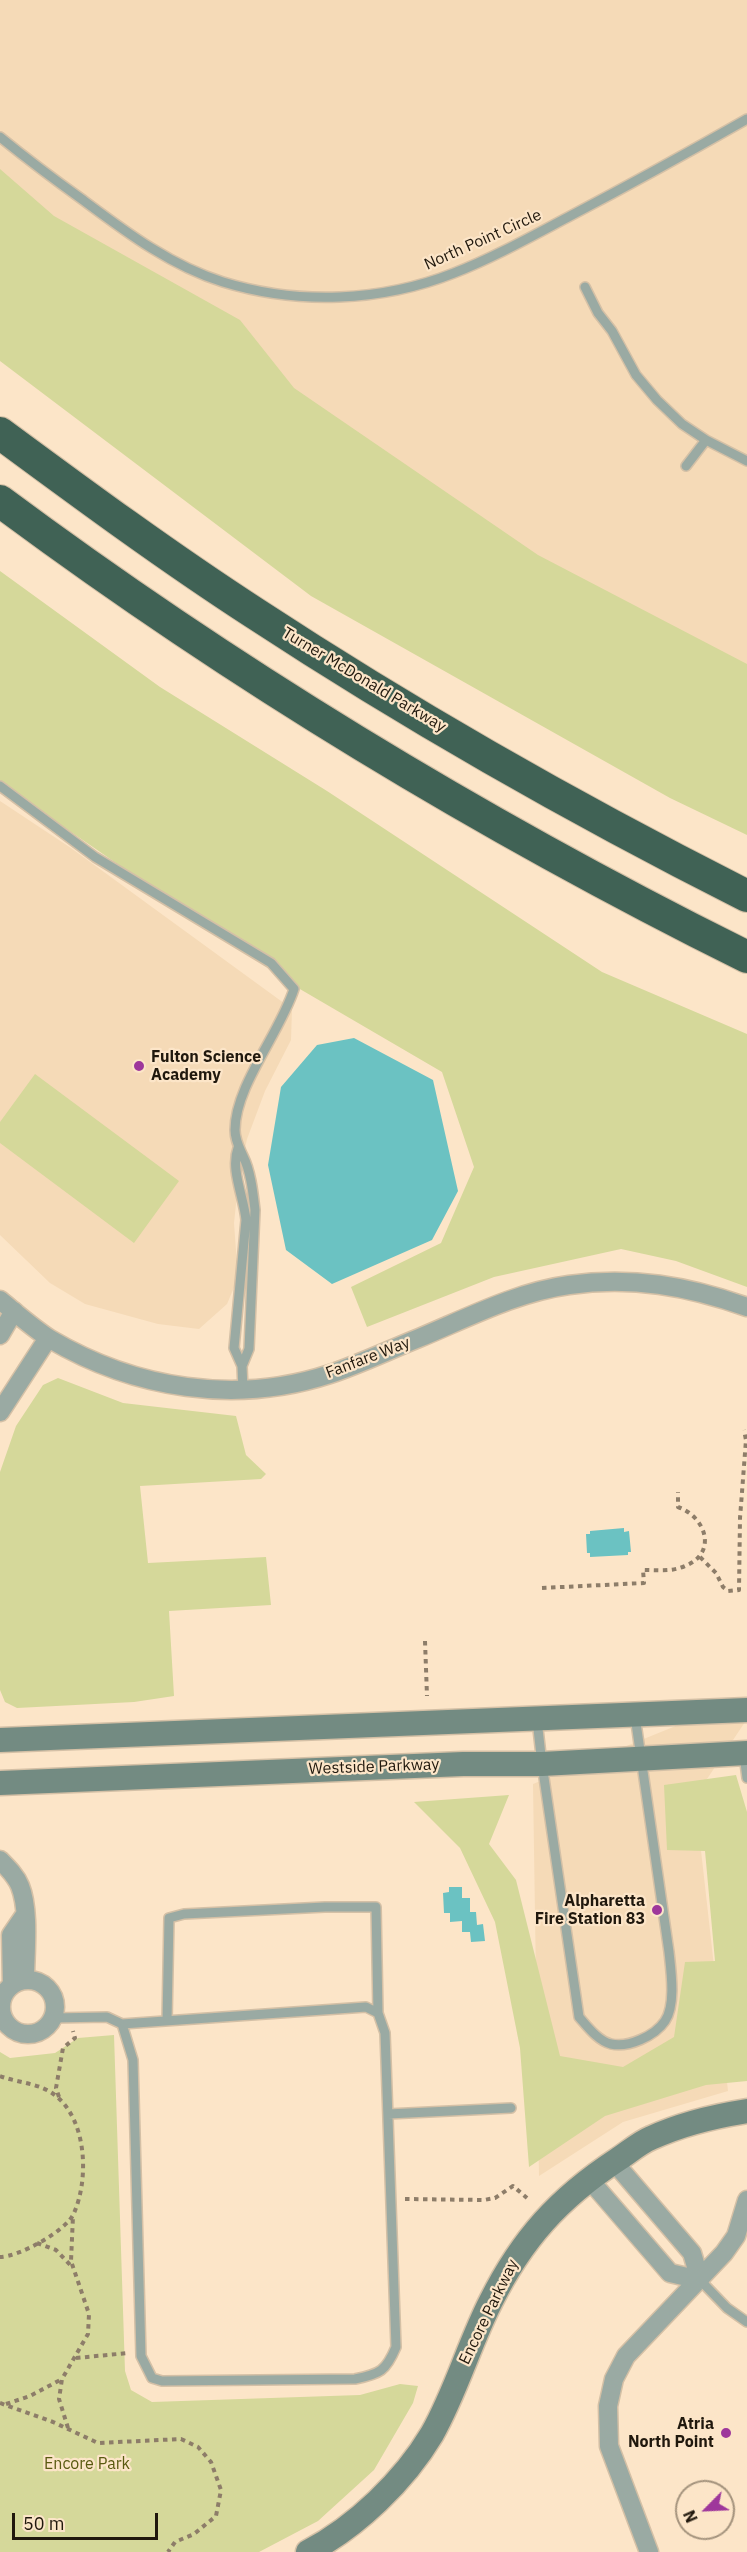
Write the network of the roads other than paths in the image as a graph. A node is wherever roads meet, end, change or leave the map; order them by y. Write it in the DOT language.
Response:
graph roads {
  1 [pos="747,119"];
  2 [pos="0,137"];
  3 [pos="585,287"];
  4 [pos="0,434"];
  5 [pos="705,440"];
  6 [pos="747,461"];
  7 [pos="686,466"];
  8 [pos="0,501"];
  9 [pos="0,786"];
  10 [pos="747,896"];
  11 [pos="747,957"];
  12 [pos="238,1148"];
  13 [pos="7,1306"];
  14 [pos="747,1307"];
  15 [pos="0,1335"];
  16 [pos="48,1338"];
  17 [pos="242,1366"];
  18 [pos="243,1390"];
  19 [pos="0,1412"];
  20 [pos="747,1692"];
  21 [pos="747,1710"];
  22 [pos="695,1712"];
  23 [pos="635,1714"];
  24 [pos="537,1718"];
  25 [pos="0,1740"];
  26 [pos="746,1753"];
  27 [pos="641,1757"];
  28 [pos="542,1764"];
  29 [pos="747,1778"];
  30 [pos="0,1782"];
  31 [pos="0,1860"];
  32 [pos="19,1982"];
  33 [pos="378,2013"];
  34 [pos="1,2015"];
  35 [pos="62,2018"];
  36 [pos="167,2021"];
  37 [pos="122,2024"];
  38 [pos="511,2108"];
  39 [pos="747,2111"];
  40 [pos="388,2114"];
  41 [pos="614,2162"];
  42 [pos="589,2179"];
  43 [pos="747,2200"];
  44 [pos="652,2208"];
  45 [pos="631,2228"];
  46 [pos="700,2280"];
  47 [pos="747,2322"];
  48 [pos="308,2552"];
  49 [pos="649,2552"];
  1 -- 2 [label="lane, North Point Circle"];
  3 -- 5 [label="lane"];
  4 -- 10 [label="highway, Turner McDonald Parkway"];
  5 -- 6 [label="lane"];
  5 -- 7 [label="lane"];
  8 -- 11 [label="highway"];
  9 -- 12 [label="lane"];
  12 -- 17 [label="lane"];
  12 -- 17 [label="lane"];
  13 -- 15 [label="street"];
  13 -- 16 [label="street, Fanfare Way"];
  14 -- 18 [label="street, Fanfare Way"];
  16 -- 18 [label="street, Fanfare Way"];
  16 -- 19 [label="street"];
  17 -- 18 [label="lane"];
  20 -- 22 [label="main road"];
  21 -- 22 [label="main road"];
  22 -- 23 [label="main road"];
  23 -- 24 [label="main road"];
  23 -- 27 [label="lane"];
  24 -- 25 [label="main road"];
  24 -- 28 [label="lane"];
  26 -- 27 [label="main road, Westside Parkway"];
  26 -- 29 [label="lane"];
  27 -- 28 [label="main road, Westside Parkway"];
  27 -- 28 [label="lane"];
  28 -- 30 [label="main road, Westside Parkway"];
  31 -- 32 [label="street"];
  32 -- 34 [label="street"];
  32 -- 35 [label="street"];
  33 -- 36 [label="lane"];
  33 -- 36 [label="lane"];
  33 -- 40 [label="lane"];
  34 -- 35 [label="street"];
  35 -- 37 [label="lane"];
  36 -- 37 [label="lane"];
  37 -- 40 [label="lane"];
  38 -- 40 [label="lane"];
  39 -- 41 [label="main road, Encore Parkway"];
  41 -- 42 [label="main road, Encore Parkway"];
  41 -- 44 [label="street"];
  42 -- 45 [label="street"];
  42 -- 48 [label="main road, Encore Parkway"];
  43 -- 46 [label="street"];
  44 -- 45 [label="street"];
  44 -- 46 [label="street"];
  45 -- 46 [label="street"];
  46 -- 47 [label="lane"];
  46 -- 49 [label="street"];
}
